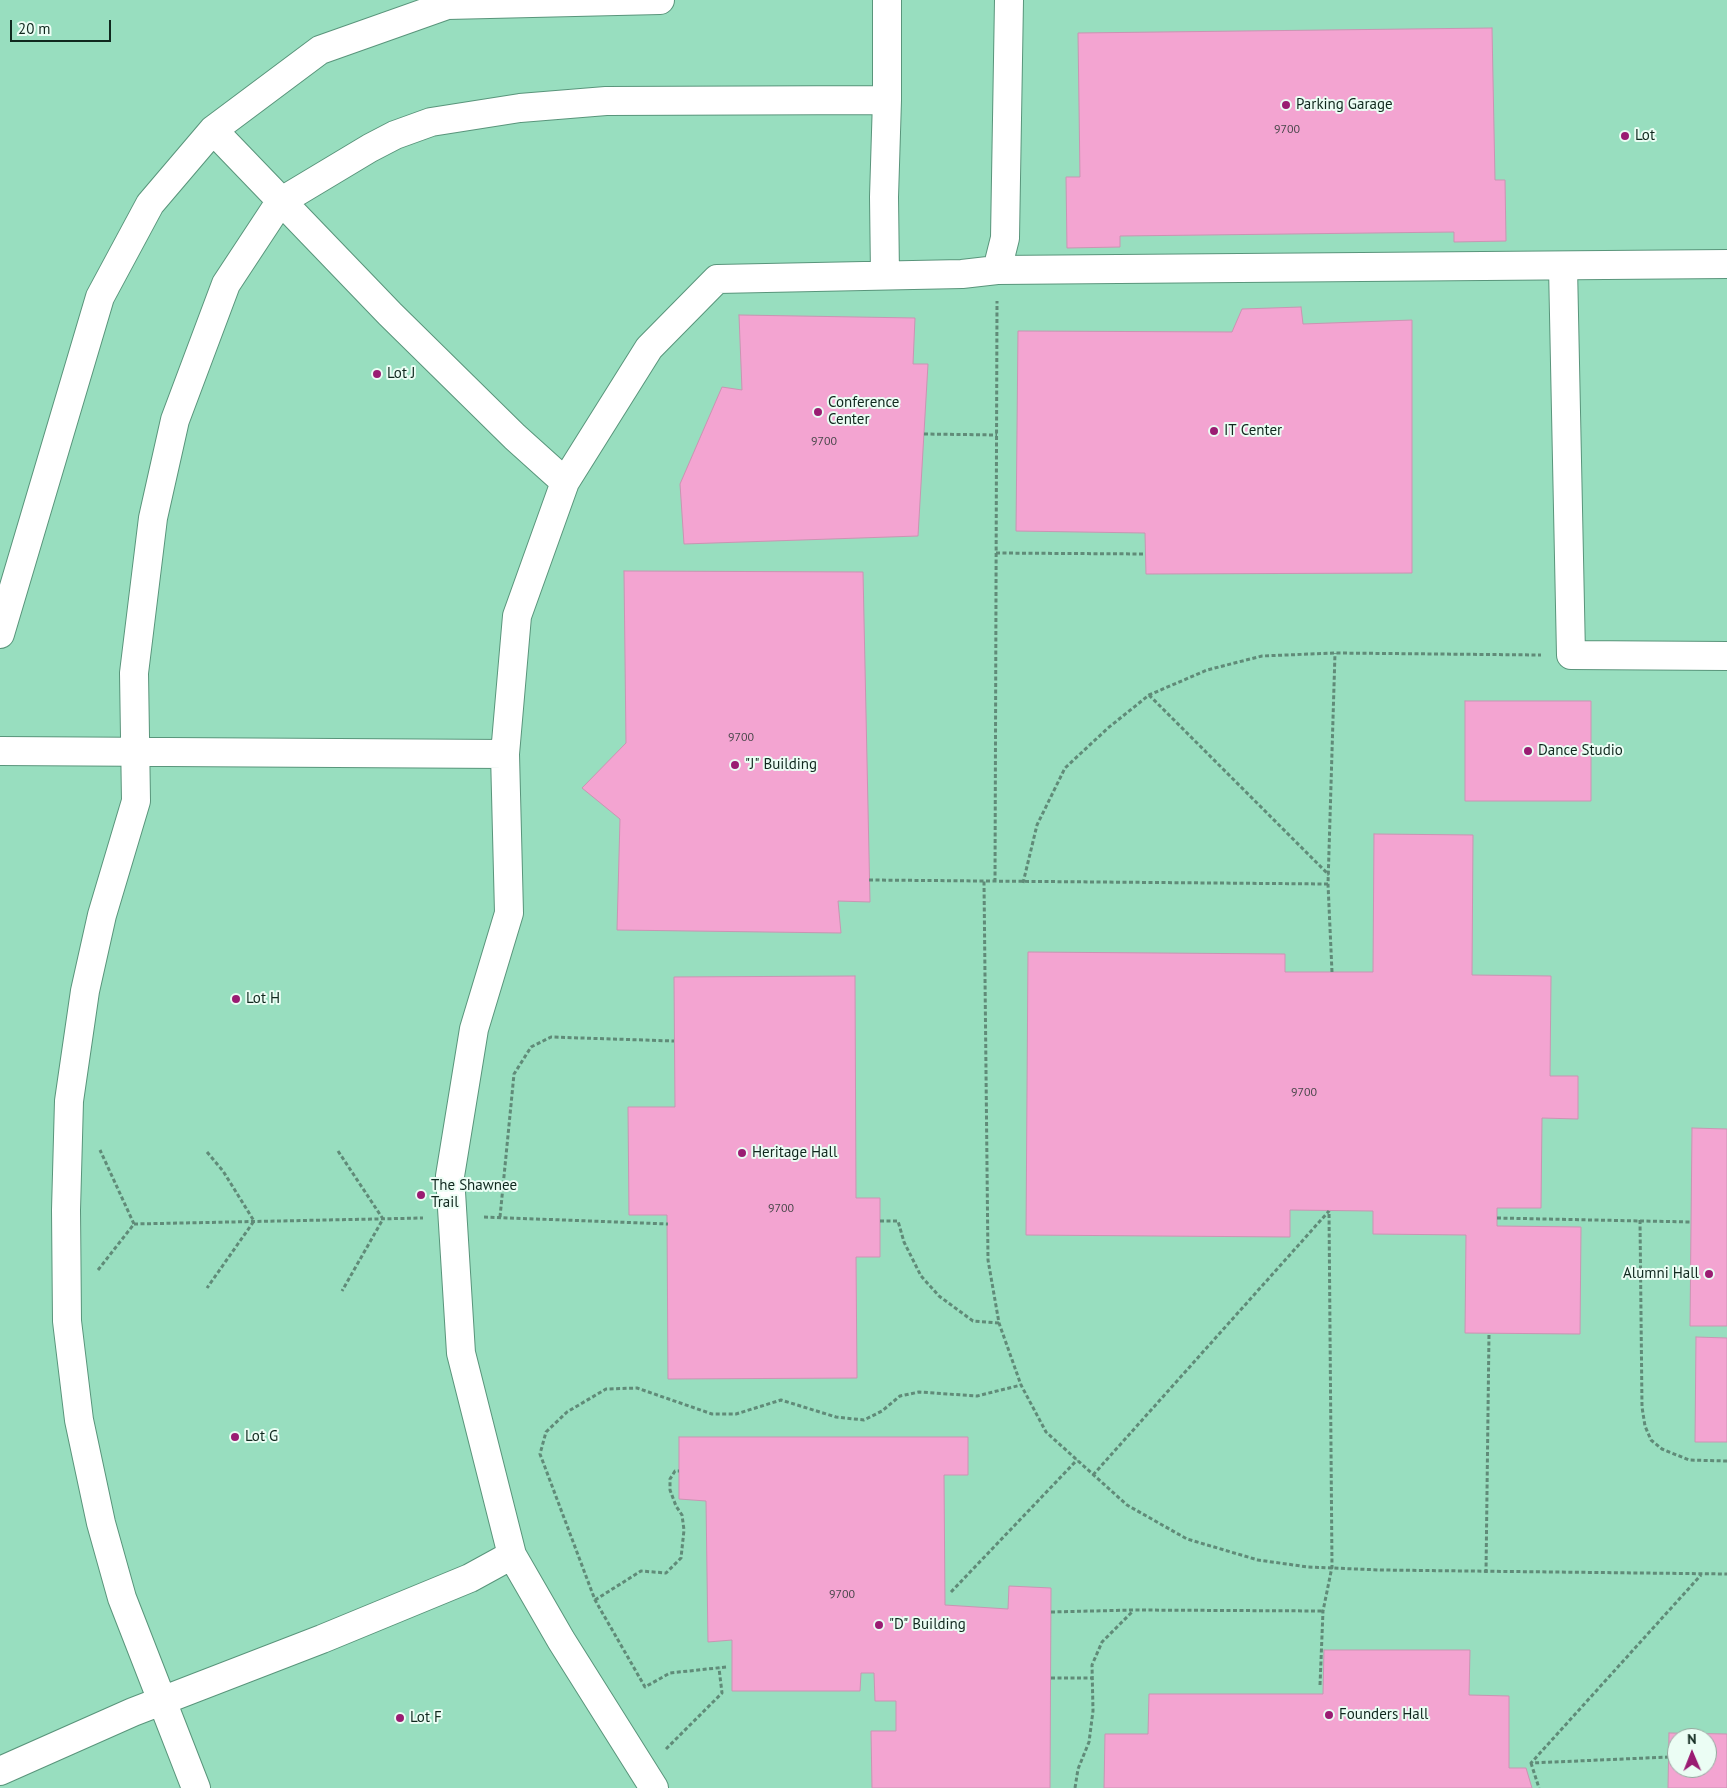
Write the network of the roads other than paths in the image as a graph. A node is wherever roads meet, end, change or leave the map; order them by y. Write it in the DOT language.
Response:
graph roads {
  1 [pos="660,0"];
  2 [pos="887,0"];
  3 [pos="1009,0"];
  4 [pos="887,100"];
  5 [pos="213,130"];
  6 [pos="280,202"];
  7 [pos="1727,264"];
  8 [pos="1563,266"];
  9 [pos="997,270"];
  10 [pos="885,275"];
  11 [pos="565,482"];
  12 [pos="0,634"];
  13 [pos="1727,656"];
  14 [pos="0,750"];
  15 [pos="136,751"];
  16 [pos="504,754"];
  17 [pos="512,1555"];
  18 [pos="163,1701"];
  19 [pos="0,1771"];
  20 [pos="650,1779"];
  21 [pos="196,1788"];
  1 -- 5 [label="lane"];
  2 -- 4 [label="lane"];
  3 -- 9 [label="lane"];
  4 -- 6 [label="lane"];
  4 -- 10 [label="lane"];
  5 -- 6 [label="lane"];
  5 -- 12 [label="lane"];
  6 -- 11 [label="lane"];
  6 -- 15 [label="lane"];
  7 -- 8 [label="lane"];
  8 -- 9 [label="lane"];
  8 -- 13 [label="lane"];
  9 -- 10 [label="lane"];
  10 -- 11 [label="lane"];
  11 -- 16 [label="lane"];
  14 -- 15 [label="lane"];
  15 -- 16 [label="lane"];
  15 -- 18 [label="lane"];
  16 -- 17 [label="lane"];
  17 -- 18 [label="lane"];
  17 -- 20 [label="lane"];
  18 -- 19 [label="lane"];
  18 -- 21 [label="lane"];
}
